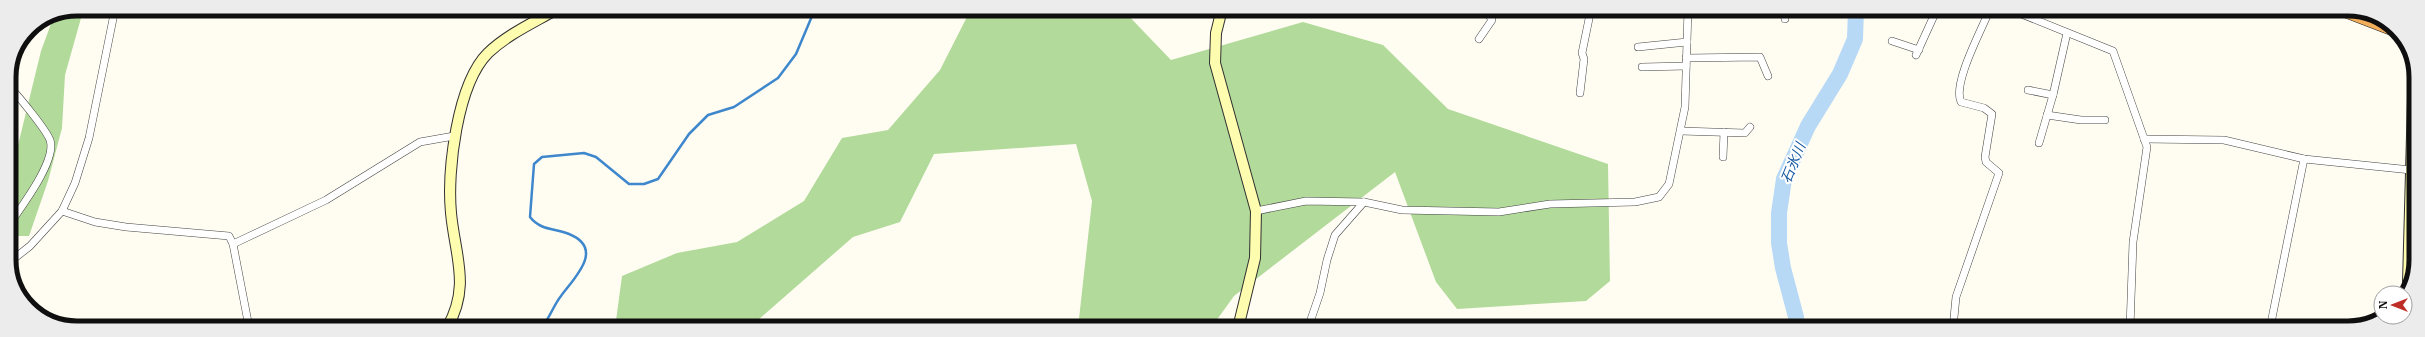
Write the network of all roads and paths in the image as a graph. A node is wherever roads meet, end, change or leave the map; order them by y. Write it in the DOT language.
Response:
graph roads {
  1 [pos="115,16"];
  2 [pos="545,16"];
  3 [pos="1220,16"];
  4 [pos="1489,16"];
  5 [pos="1590,16"];
  6 [pos="1688,16"];
  7 [pos="1785,16"];
  8 [pos="1934,16"];
  9 [pos="1987,16"];
  10 [pos="2025,16"];
  11 [pos="2364,18"];
  12 [pos="1785,19"];
  13 [pos="2377,23"];
  14 [pos="2067,33"];
  15 [pos="1479,39"];
  16 [pos="1892,41"];
  17 [pos="1687,42"];
  18 [pos="1638,47"];
  19 [pos="1686,58"];
  20 [pos="1686,66"];
  21 [pos="1642,67"];
  22 [pos="1768,76"];
  23 [pos="2028,90"];
  24 [pos="1580,93"];
  25 [pos="16,95"];
  26 [pos="2053,95"];
  27 [pos="2047,115"];
  28 [pos="2105,120"];
  29 [pos="1750,127"];
  30 [pos="1681,131"];
  31 [pos="1724,132"];
  32 [pos="454,136"];
  33 [pos="2144,139"];
  34 [pos="2039,143"];
  35 [pos="1723,157"];
  36 [pos="2304,159"];
  37 [pos="2409,170"];
  38 [pos="1364,202"];
  39 [pos="62,211"];
  40 [pos="1256,211"];
  41 [pos="16,214"];
  42 [pos="233,244"];
  43 [pos="16,257"];
  44 [pos="248,321"];
  45 [pos="450,321"];
  46 [pos="1240,321"];
  47 [pos="1310,321"];
  48 [pos="1954,321"];
  49 [pos="2130,321"];
  50 [pos="2271,321"];
  1 -- 39 [label="street"];
  2 -- 32 [label="street"];
  3 -- 40 [label="street"];
  4 -- 15 [label="street"];
  5 -- 24 [label="street"];
  6 -- 17 [label="street"];
  7 -- 12 [label="street"];
  8 -- 16 [label="street"];
  9 -- 48 [label="street"];
  10 -- 14 [label="street"];
  11 -- 13 [label="highway"];
  14 -- 26 [label="street"];
  14 -- 33 [label="street"];
  17 -- 18 [label="street"];
  17 -- 19 [label="street"];
  19 -- 20 [label="street"];
  19 -- 22 [label="street"];
  20 -- 21 [label="street"];
  20 -- 30 [label="street"];
  23 -- 26 [label="street"];
  25 -- 41 [label="street"];
  26 -- 27 [label="street"];
  27 -- 28 [label="street"];
  27 -- 34 [label="street"];
  29 -- 31 [label="street"];
  30 -- 31 [label="street"];
  30 -- 38 [label="street"];
  31 -- 35 [label="street"];
  32 -- 42 [label="street"];
  32 -- 45 [label="street"];
  33 -- 36 [label="street"];
  33 -- 49 [label="street"];
  36 -- 37 [label="street"];
  36 -- 50 [label="street"];
  38 -- 40 [label="street"];
  38 -- 47 [label="street"];
  39 -- 42 [label="street"];
  39 -- 43 [label="street"];
  40 -- 46 [label="street"];
  42 -- 44 [label="street"];
}
